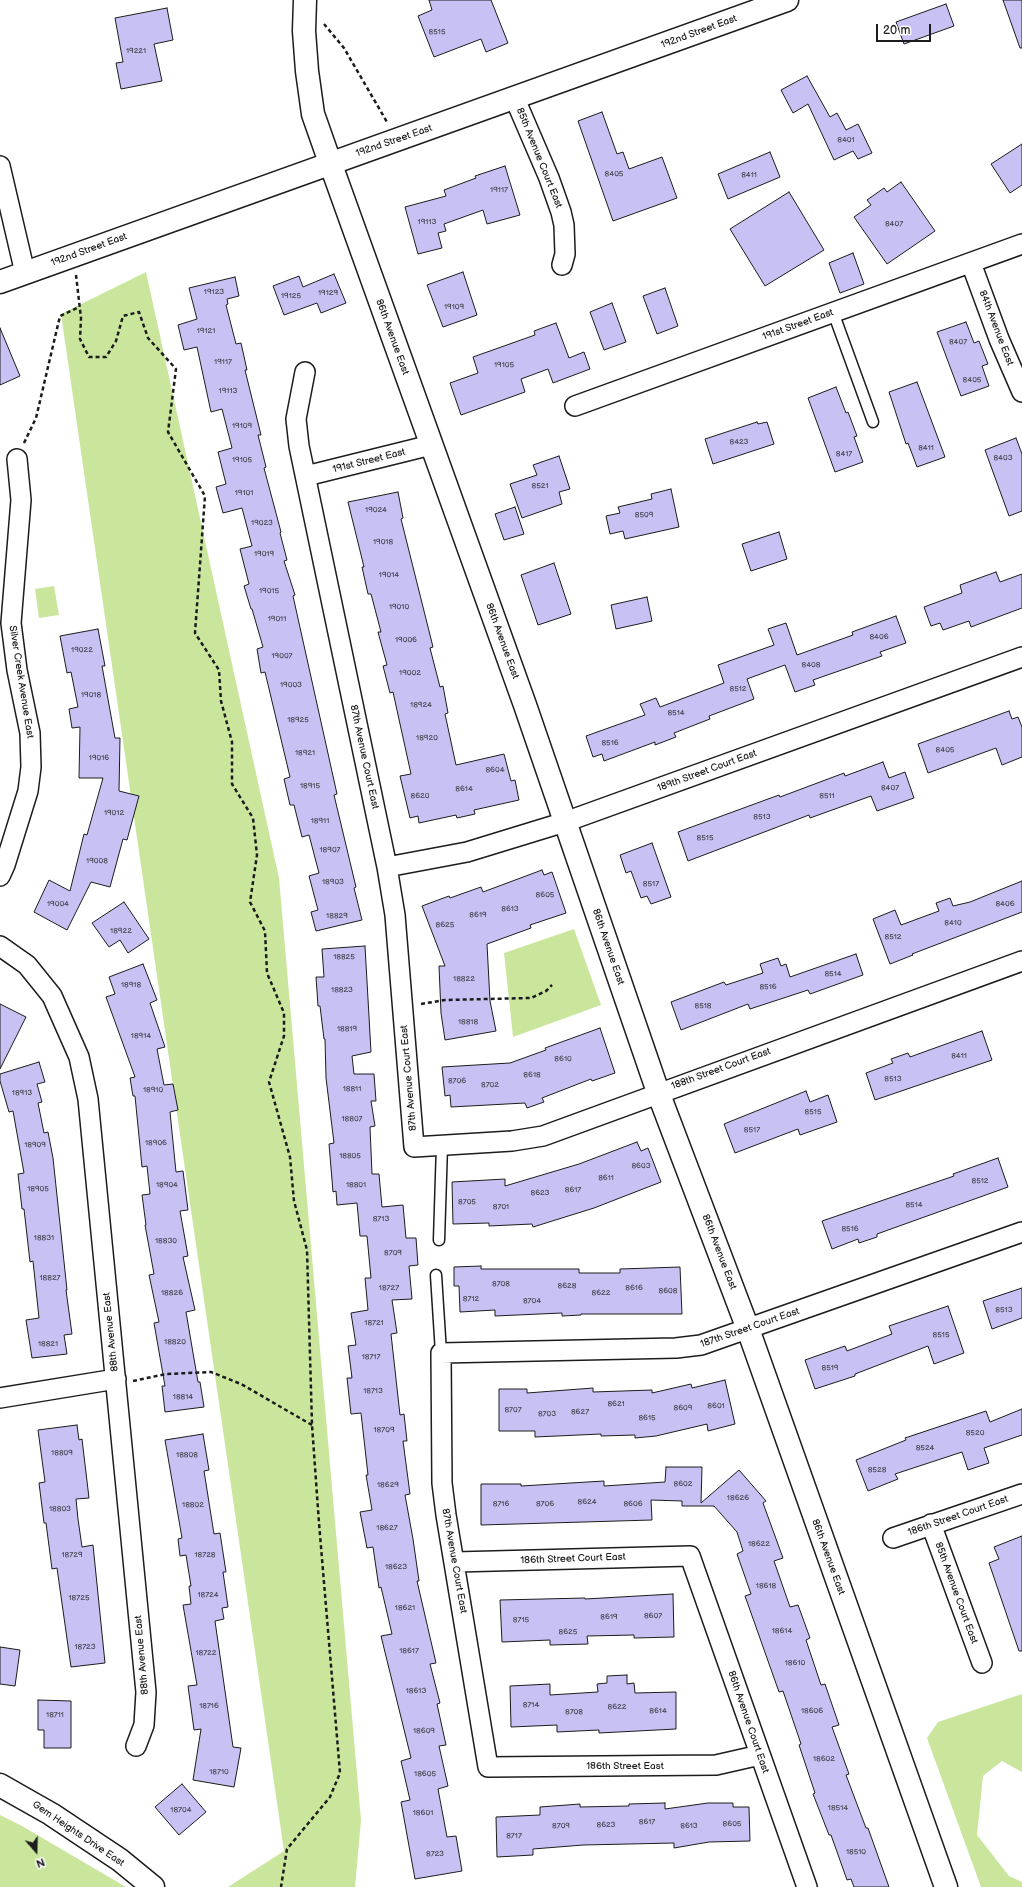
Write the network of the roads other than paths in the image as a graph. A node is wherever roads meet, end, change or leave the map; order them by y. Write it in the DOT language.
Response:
graph roads {
  1 [pos="306,0"];
  2 [pos="787,0"];
  3 [pos="515,99"];
  4 [pos="330,163"];
  5 [pos="0,166"];
  6 [pos="1022,244"];
  7 [pos="971,263"];
  8 [pos="562,265"];
  9 [pos="25,273"];
  10 [pos="0,282"];
  11 [pos="833,312"];
  12 [pos="305,372"];
  13 [pos="1022,392"];
  14 [pos="575,406"];
  15 [pos="873,422"];
  16 [pos="431,445"];
  17 [pos="17,459"];
  18 [pos="306,476"];
  19 [pos="1022,657"];
  20 [pos="564,822"];
  21 [pos="387,867"];
  22 [pos="0,876"];
  23 [pos="0,946"];
  24 [pos="1022,961"];
  25 [pos="658,1092"];
  26 [pos="442,1145"];
  27 [pos="414,1147"];
  28 [pos="1022,1232"];
  29 [pos="439,1240"];
  30 [pos="436,1275"];
  31 [pos="748,1329"];
  32 [pos="441,1353"];
  33 [pos="116,1379"];
  34 [pos="0,1398"];
  35 [pos="1022,1494"];
  36 [pos="931,1524"];
  37 [pos="893,1538"];
  38 [pos="690,1556"];
  39 [pos="455,1562"];
  40 [pos="982,1663"];
  41 [pos="136,1746"];
  42 [pos="760,1755"];
  43 [pos="488,1767"];
  44 [pos="0,1785"];
  45 [pos="153,1887"];
  46 [pos="807,1887"];
  47 [pos="946,1887"];
  1 -- 4 [label="street, 86th Avenue East"];
  2 -- 3 [label="street, 192nd Street East"];
  3 -- 4 [label="street, 192nd Street East"];
  3 -- 8 [label="street, 85th Avenue Court East"];
  4 -- 9 [label="street, 192nd Street East"];
  4 -- 16 [label="street, 86th Avenue East"];
  5 -- 9 [label="street"];
  6 -- 7 [label="street, 191st Street East"];
  7 -- 11 [label="street, 191st Street East"];
  7 -- 13 [label="street, 84th Avenue East"];
  9 -- 10 [label="street, 192nd Street East"];
  11 -- 14 [label="street, 191st Street East"];
  11 -- 15 [label="lane"];
  12 -- 18 [label="street, 87th Avenue Court East"];
  16 -- 18 [label="street, 191st Street East"];
  16 -- 20 [label="street, 86th Avenue East"];
  17 -- 22 [label="street, Silver Creek Avenue East"];
  18 -- 21 [label="street, 87th Avenue Court East"];
  19 -- 20 [label="street, 189th Street Court East"];
  20 -- 21 [label="street, 189th Street Court East"];
  20 -- 25 [label="street, 86th Avenue East"];
  21 -- 27 [label="street, 87th Avenue Court East"];
  23 -- 33 [label="street, 88th Avenue East"];
  24 -- 25 [label="street, 188th Street Court East"];
  25 -- 26 [label="street, 188th Street Court East"];
  25 -- 31 [label="street, 86th Avenue East"];
  26 -- 27 [label="street, 188th Street Court East"];
  26 -- 29 [label="lane"];
  28 -- 31 [label="street, 187th Street Court East"];
  30 -- 32 [label="lane"];
  31 -- 32 [label="street, 187th Street Court East"];
  31 -- 47 [label="street, 86th Avenue East"];
  32 -- 39 [label="street, 87th Avenue Court East"];
  33 -- 34 [label="street"];
  33 -- 41 [label="street, 88th Avenue East"];
  35 -- 36 [label="street, 186th Street Court East"];
  36 -- 37 [label="street, 186th Street Court East"];
  36 -- 40 [label="street, 85th Avenue Court East"];
  38 -- 39 [label="street, 186th Street Court East"];
  38 -- 42 [label="street, 86th Avenue Court East"];
  39 -- 43 [label="street, 87th Avenue Court East"];
  42 -- 43 [label="street, 186th Street East"];
  42 -- 46 [label="street, 86th Avenue Court East"];
  44 -- 45 [label="street, Gem Heights Drive East"];
}
